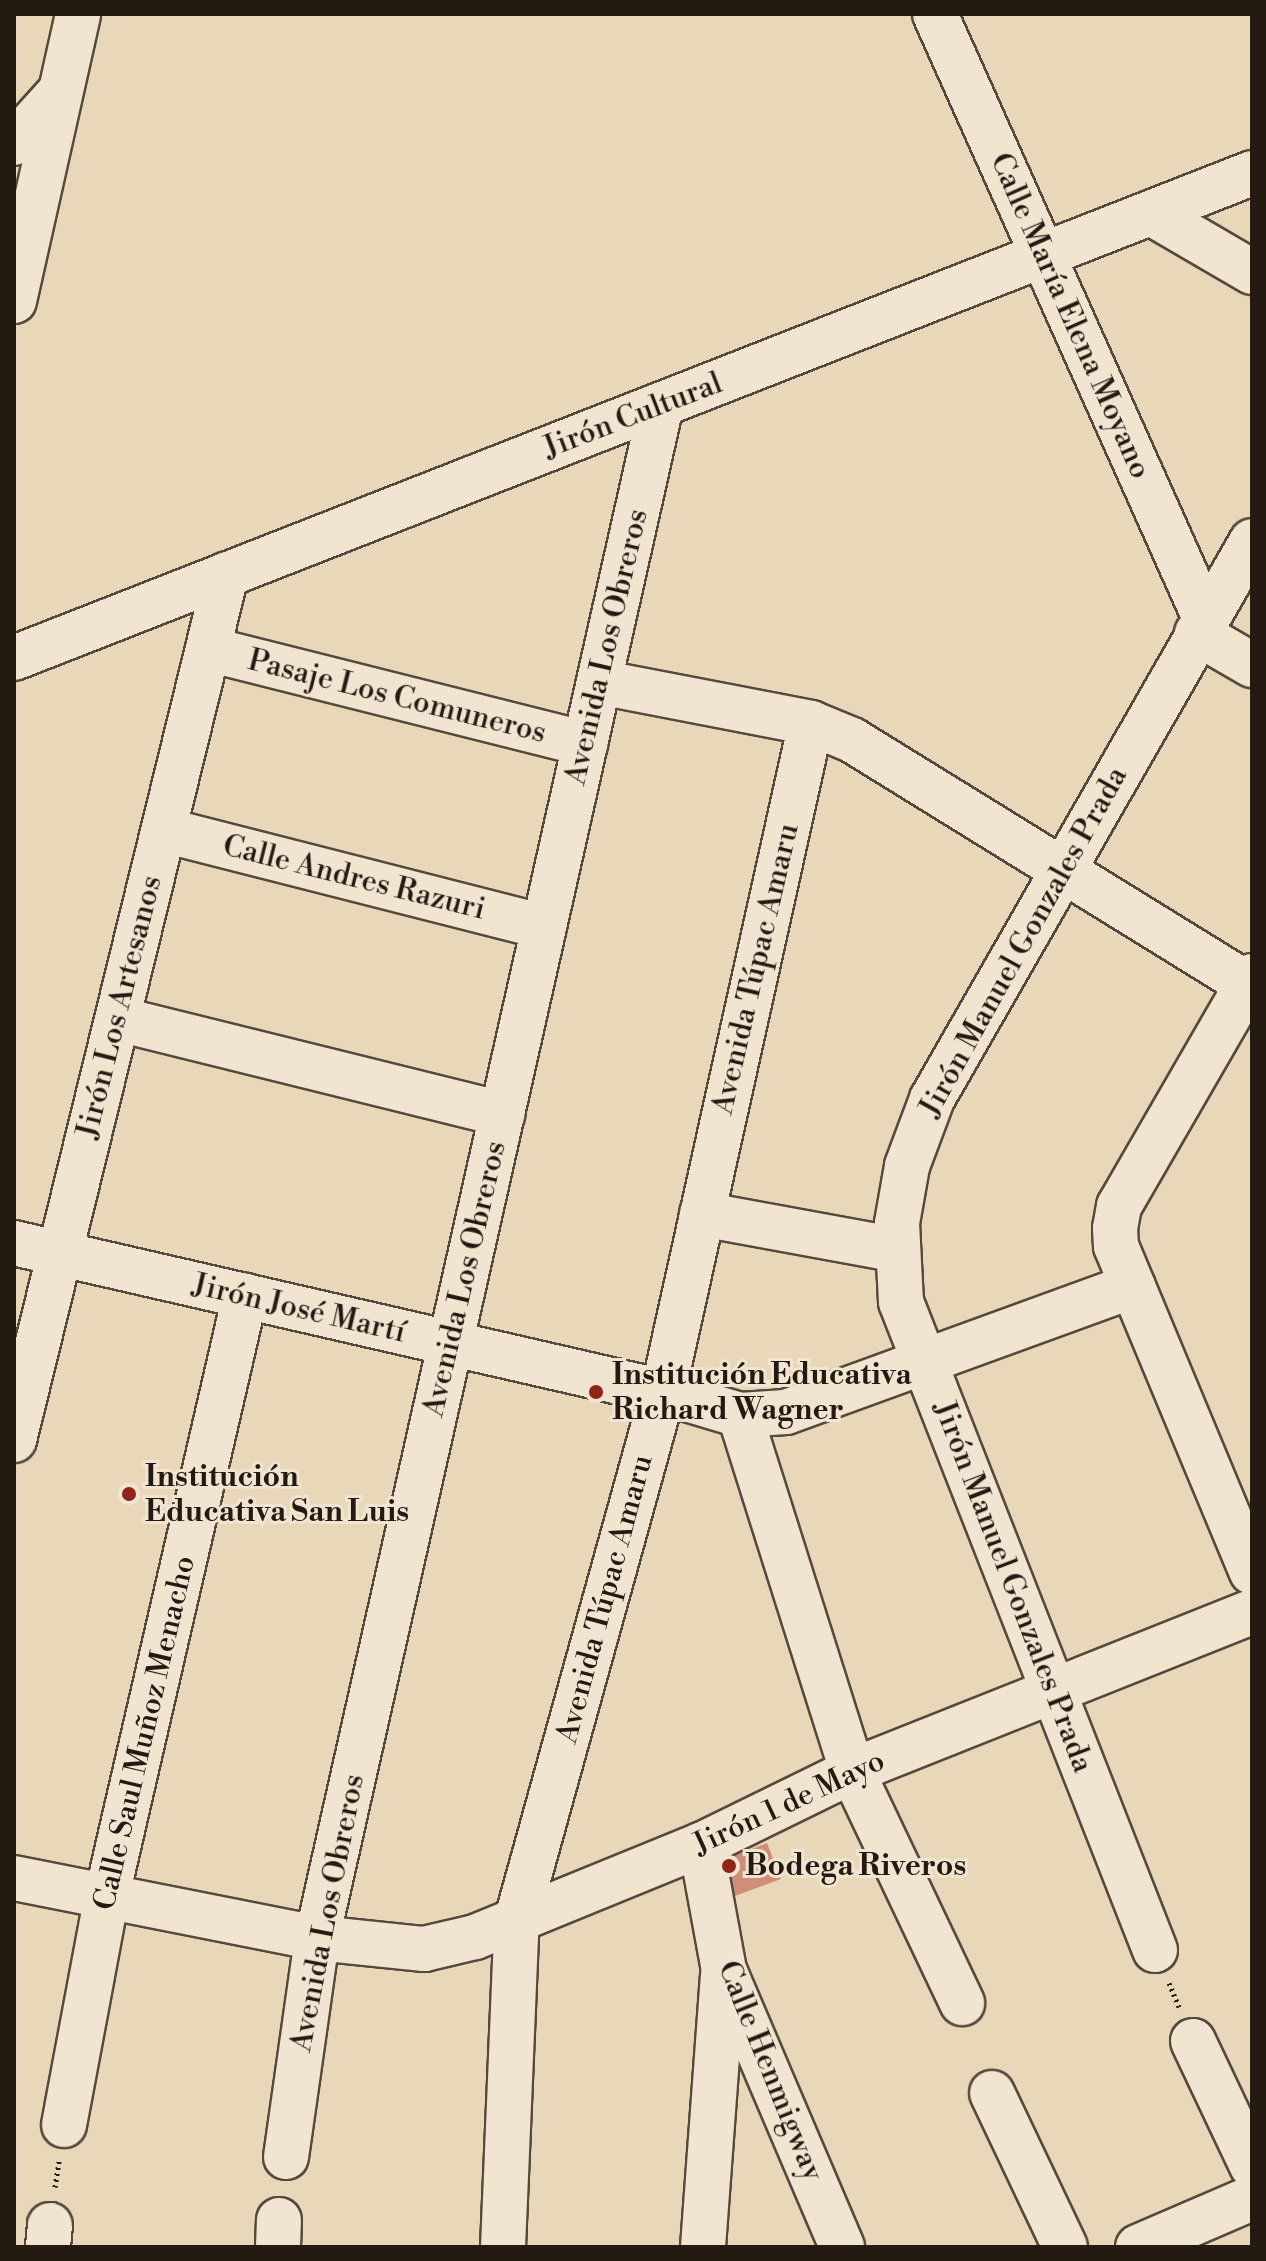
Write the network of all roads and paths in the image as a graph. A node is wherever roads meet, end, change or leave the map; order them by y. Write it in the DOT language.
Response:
graph roads {
  1 [pos="78,14"];
  2 [pos="935,14"];
  3 [pos="61,91"];
  4 [pos="14,143"];
  5 [pos="1252,173"];
  6 [pos="1151,213"];
  7 [pos="1043,256"];
  8 [pos="1252,272"];
  9 [pos="14,301"];
  10 [pos="661,405"];
  11 [pos="1252,541"];
  12 [pos="226,575"];
  13 [pos="1201,626"];
  14 [pos="208,649"];
  15 [pos="14,658"];
  16 [pos="1252,665"];
  17 [pos="599,682"];
  18 [pos="811,723"];
  19 [pos="585,744"];
  20 [pos="164,830"];
  21 [pos="1062,872"];
  22 [pos="544,927"];
  23 [pos="1250,983"];
  24 [pos="118,1019"];
  25 [pos="502,1114"];
  26 [pos="702,1214"];
  27 [pos="14,1243"];
  28 [pos="898,1250"];
  29 [pos="60,1254"];
  30 [pos="1133,1286"];
  31 [pos="245,1296"];
  32 [pos="451,1343"];
  33 [pos="926,1362"];
  34 [pos="663,1392"];
  35 [pos="740,1415"];
  36 [pos="14,1440"];
  37 [pos="1252,1572"];
  38 [pos="1252,1612"];
  39 [pos="1051,1692"];
  40 [pos="852,1771"];
  41 [pos="701,1845"];
  42 [pos="14,1878"];
  43 [pos="107,1895"];
  44 [pos="517,1919"];
  45 [pos="317,1938"];
  46 [pos="1155,1950"];
  47 [pos="724,1970"];
  48 [pos="962,2003"];
  49 [pos="1193,2041"];
  50 [pos="992,2093"];
  51 [pos="64,2125"];
  52 [pos="286,2157"];
  53 [pos="1252,2166"];
  54 [pos="1252,2198"];
  55 [pos="1211,2233"];
  56 [pos="49,2236"];
  57 [pos="503,2247"];
  58 [pos="703,2247"];
  59 [pos="842,2247"];
  60 [pos="1065,2247"];
  61 [pos="1138,2247"];
  1 -- 3 [label="street"];
  2 -- 7 [label="street, Calle María Elena Moyano"];
  3 -- 4 [label="street"];
  3 -- 9 [label="street"];
  5 -- 6 [label="street, Jirón Cultural"];
  6 -- 7 [label="street, Jirón Cultural"];
  6 -- 8 [label="street"];
  7 -- 10 [label="street, Jirón Cultural"];
  7 -- 13 [label="street, Calle María Elena Moyano"];
  10 -- 12 [label="street, Jirón Cultural"];
  10 -- 17 [label="street, Avenida Los Obreros"];
  11 -- 13 [label="street, Jirón Manuel Gonzales Prada"];
  12 -- 14 [label="street, Jirón Los Artesanos"];
  12 -- 15 [label="street, Jirón Cultural"];
  13 -- 16 [label="street"];
  13 -- 21 [label="street, Jirón Manuel Gonzales Prada"];
  14 -- 19 [label="street, Pasaje Los Comuneros"];
  14 -- 20 [label="street, Jirón Los Artesanos"];
  17 -- 18 [label="street"];
  17 -- 19 [label="street, Avenida Los Obreros"];
  18 -- 21 [label="street"];
  18 -- 26 [label="street, Avenida Túpac Amaru"];
  19 -- 22 [label="street, Avenida Los Obreros"];
  20 -- 22 [label="street, Calle Andres Razuri"];
  20 -- 24 [label="street, Jirón Los Artesanos"];
  21 -- 23 [label="street"];
  21 -- 28 [label="street, Jirón Manuel Gonzales Prada"];
  22 -- 25 [label="street, Avenida Los Obreros"];
  23 -- 30 [label="street"];
  24 -- 25 [label="street"];
  24 -- 29 [label="street, Jirón Los Artesanos"];
  25 -- 32 [label="street, Avenida Los Obreros"];
  26 -- 28 [label="street"];
  26 -- 34 [label="street, Avenida Túpac Amaru"];
  27 -- 29 [label="street, Jirón José Martí"];
  28 -- 33 [label="street, Jirón Manuel Gonzales Prada"];
  29 -- 31 [label="street, Jirón José Martí"];
  29 -- 36 [label="street, Jirón Los Artesanos"];
  30 -- 33 [label="street, Jirón José Martí"];
  30 -- 37 [label="street"];
  31 -- 32 [label="street, Jirón José Martí"];
  31 -- 43 [label="street, Calle Saul Muñoz Menacho"];
  32 -- 34 [label="street, Jirón José Martí"];
  32 -- 45 [label="street, Avenida Los Obreros"];
  33 -- 35 [label="street, Jirón José Martí"];
  33 -- 39 [label="street, Jirón Manuel Gonzales Prada"];
  34 -- 35 [label="street, Jirón José Martí"];
  34 -- 44 [label="street, Avenida Túpac Amaru"];
  35 -- 40 [label="street"];
  38 -- 39 [label="street, Jirón 1 de Mayo"];
  39 -- 40 [label="street, Jirón 1 de Mayo"];
  39 -- 46 [label="street, Jirón Manuel Gonzales Prada"];
  40 -- 41 [label="street, Jirón 1 de Mayo"];
  40 -- 48 [label="street"];
  41 -- 44 [label="street, Jirón 1 de Mayo"];
  41 -- 47 [label="street, Calle Henmigway"];
  42 -- 43 [label="street, Jirón 1 de Mayo"];
  43 -- 45 [label="street, Jirón 1 de Mayo"];
  43 -- 51 [label="street, Calle Saul Muñoz Menacho"];
  44 -- 45 [label="street, Jirón 1 de Mayo"];
  44 -- 57 [label="street, Avenida Túpac Amaru"];
  45 -- 52 [label="street, Avenida Los Obreros"];
  46 -- 49 [label="path"];
  47 -- 58 [label="street"];
  47 -- 59 [label="street, Calle Henmigway"];
  49 -- 53 [label="street"];
  50 -- 60 [label="street"];
  51 -- 56 [label="path"];
  54 -- 55 [label="street"];
  55 -- 61 [label="street"];
}
